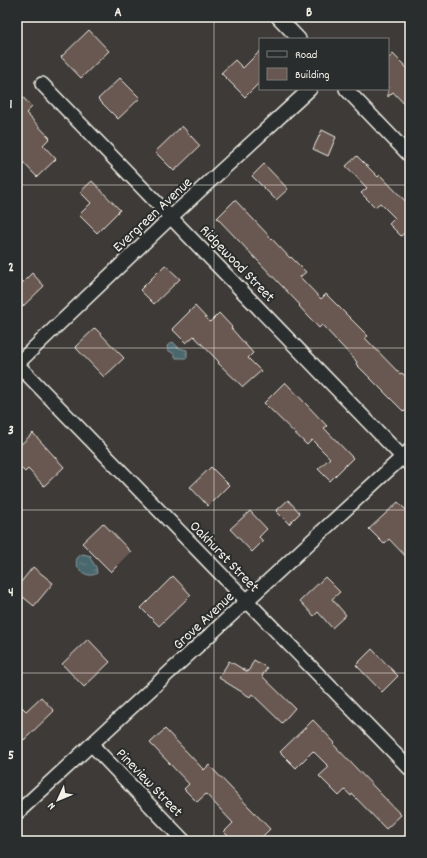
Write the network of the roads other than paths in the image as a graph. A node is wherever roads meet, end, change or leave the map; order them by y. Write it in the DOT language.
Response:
graph roads {
  1 [pos="278,17"];
  2 [pos="298,38"];
  3 [pos="42,84"];
  4 [pos="309,90"];
  5 [pos="347,90"];
  6 [pos="410,156"];
  7 [pos="171,217"];
  8 [pos="18,367"];
  9 [pos="408,457"];
  10 [pos="246,602"];
  11 [pos="92,745"];
  12 [pos="410,769"];
  13 [pos="17,814"];
  14 [pos="184,841"];
  1 -- 2 [label="street"];
  3 -- 7 [label="street, Ridgewood Street"];
  4 -- 7 [label="street, Evergreen Avenue"];
  5 -- 6 [label="street"];
  7 -- 8 [label="street, Evergreen Avenue"];
  7 -- 9 [label="street, Ridgewood Street"];
  8 -- 10 [label="street, Oakhurst Street"];
  9 -- 10 [label="street, Grove Avenue"];
  10 -- 11 [label="street, Grove Avenue"];
  10 -- 12 [label="street, Oakhurst Street"];
  11 -- 13 [label="street, Grove Avenue"];
  11 -- 14 [label="street, Pineview Street"];
}
